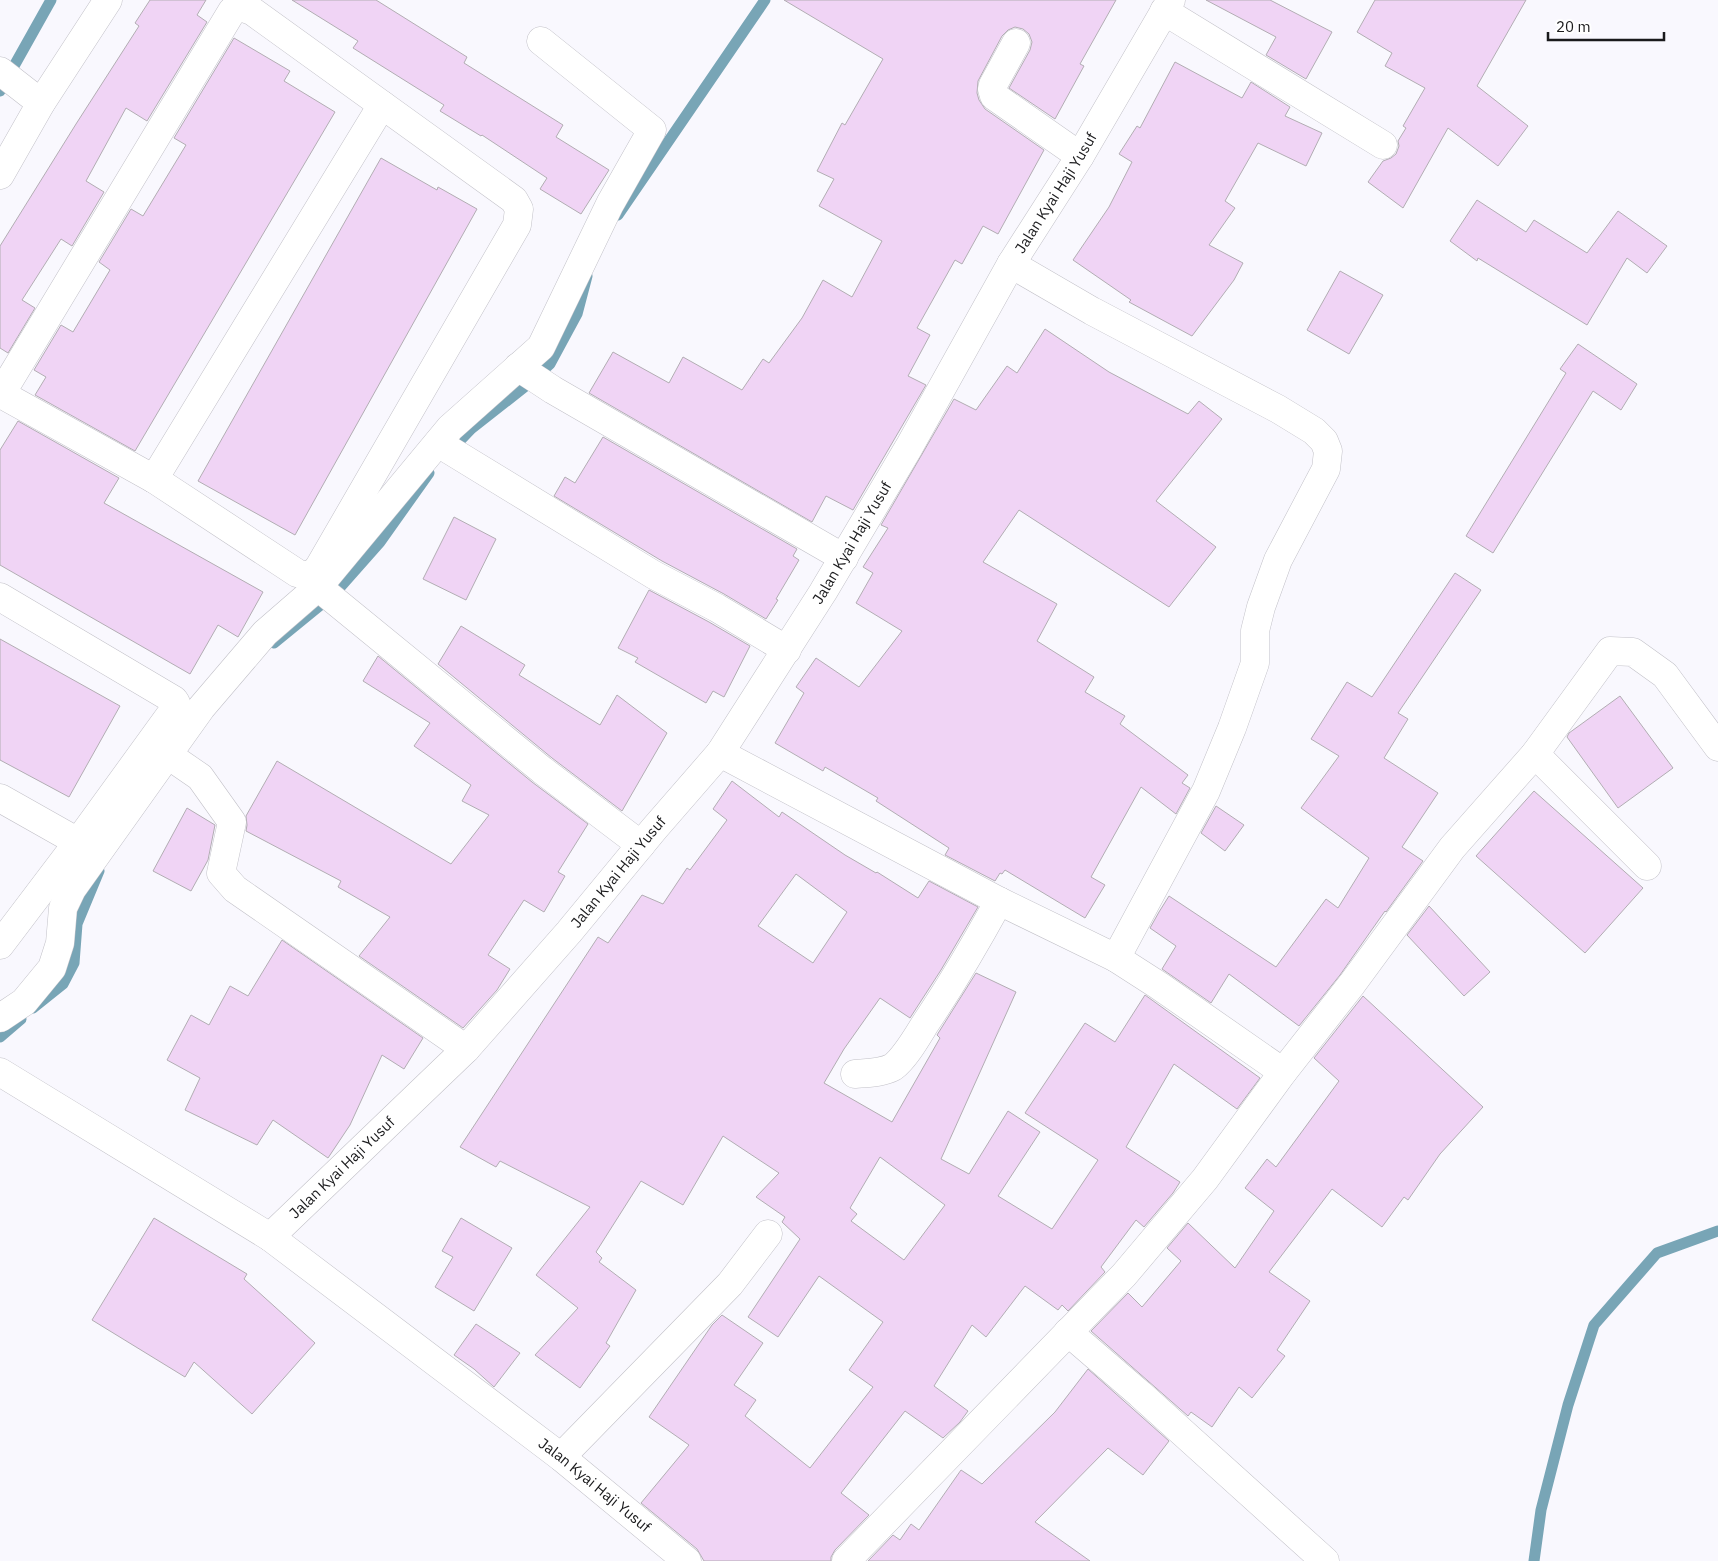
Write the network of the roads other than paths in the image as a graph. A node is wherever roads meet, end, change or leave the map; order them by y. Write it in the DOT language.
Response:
graph roads {
  1 [pos="108,0"];
  2 [pos="1168,6"];
  3 [pos="541,41"];
  4 [pos="1016,43"];
  5 [pos="21,88"];
  6 [pos="382,105"];
  7 [pos="1383,145"];
  8 [pos="1080,156"];
  9 [pos="0,175"];
  10 [pos="1011,264"];
  11 [pos="518,366"];
  12 [pos="0,394"];
  13 [pos="438,443"];
  14 [pos="154,479"];
  15 [pos="844,558"];
  16 [pos="318,587"];
  17 [pos="0,597"];
  18 [pos="788,650"];
  19 [pos="1718,747"];
  20 [pos="720,753"];
  21 [pos="1534,754"];
  22 [pos="168,755"];
  23 [pos="0,798"];
  24 [pos="78,842"];
  25 [pos="641,846"];
  26 [pos="1647,866"];
  27 [pos="999,901"];
  28 [pos="0,945"];
  29 [pos="1116,958"];
  30 [pos="0,1018"];
  31 [pos="466,1049"];
  32 [pos="0,1072"];
  33 [pos="1283,1072"];
  34 [pos="855,1074"];
  35 [pos="768,1234"];
  36 [pos="270,1237"];
  37 [pos="1068,1332"];
  38 [pos="561,1457"];
  39 [pos="687,1561"];
  40 [pos="846,1561"];
  41 [pos="1325,1561"];
  1 -- 5 [label="street"];
  2 -- 7 [label="street"];
  2 -- 8 [label="street, Jalan Kyai Haji Yusuf"];
  3 -- 11 [label="street"];
  4 -- 8 [label="street"];
  5 -- 9 [label="street"];
  6 -- 12 [label="street"];
  6 -- 14 [label="street"];
  6 -- 14 [label="street"];
  8 -- 10 [label="street, Jalan Kyai Haji Yusuf"];
  10 -- 15 [label="street, Jalan Kyai Haji Yusuf"];
  10 -- 29 [label="street"];
  11 -- 13 [label="street"];
  11 -- 15 [label="street"];
  12 -- 14 [label="street"];
  13 -- 16 [label="street"];
  13 -- 18 [label="street"];
  15 -- 18 [label="street, Jalan Kyai Haji Yusuf"];
  16 -- 22 [label="street"];
  16 -- 25 [label="street"];
  17 -- 24 [label="street"];
  18 -- 20 [label="street, Jalan Kyai Haji Yusuf"];
  19 -- 21 [label="street"];
  20 -- 25 [label="street, Jalan Kyai Haji Yusuf"];
  20 -- 27 [label="street"];
  21 -- 26 [label="street"];
  21 -- 33 [label="street"];
  22 -- 30 [label="street"];
  22 -- 31 [label="street"];
  23 -- 24 [label="street"];
  24 -- 28 [label="street"];
  25 -- 31 [label="street, Jalan Kyai Haji Yusuf"];
  27 -- 29 [label="street"];
  27 -- 34 [label="street"];
  29 -- 33 [label="street"];
  31 -- 36 [label="street, Jalan Kyai Haji Yusuf"];
  32 -- 36 [label="street"];
  33 -- 37 [label="street"];
  35 -- 38 [label="street"];
  36 -- 38 [label="street, Jalan Kyai Haji Yusuf"];
  37 -- 40 [label="street"];
  37 -- 41 [label="street"];
  38 -- 39 [label="street, Jalan Kyai Haji Yusuf"];
}
